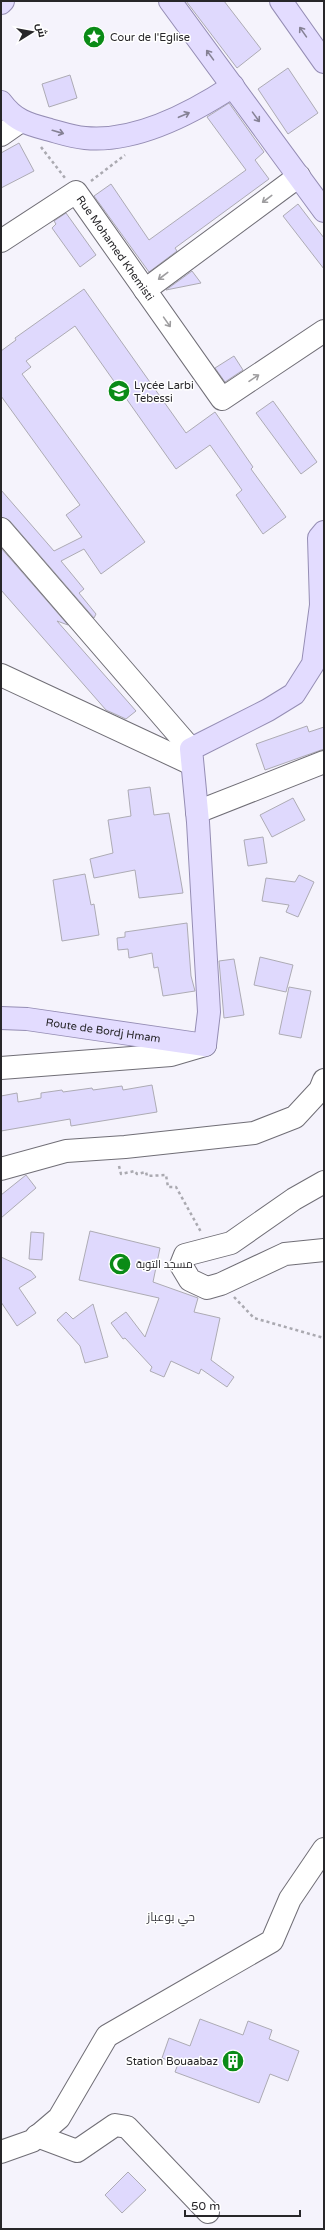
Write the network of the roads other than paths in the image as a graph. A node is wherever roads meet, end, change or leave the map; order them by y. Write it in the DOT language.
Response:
graph roads {
  1 [pos="170,1"];
  2 [pos="281,1"];
  3 [pos="324,62"];
  4 [pos="233,86"];
  5 [pos="1,102"];
  6 [pos="20,121"];
  7 [pos="1,135"];
  8 [pos="298,176"];
  9 [pos="324,211"];
  10 [pos="1,241"];
  11 [pos="145,290"];
  12 [pos="324,331"];
  13 [pos="1,529"];
  14 [pos="324,532"];
  15 [pos="318,657"];
  16 [pos="1,675"];
  17 [pos="192,757"];
  18 [pos="324,762"];
  19 [pos="197,812"];
  20 [pos="1,1018"];
  21 [pos="205,1045"];
  22 [pos="1,1068"];
  23 [pos="324,1080"];
  24 [pos="1,1169"];
  25 [pos="324,1182"];
  26 [pos="324,1250"];
  27 [pos="324,1849"];
  28 [pos="37,2136"];
  29 [pos="1,2152"];
  30 [pos="208,2212"];
  4 -- 1 [label="main road, one-way"];
  3 -- 2 [label="main road, one-way"];
  6 -- 4 [label="main road, one-way"];
  4 -- 8 [label="main road, one-way"];
  5 -- 6 [label="main road"];
  6 -- 7 [label="street"];
  8 -- 9 [label="main road"];
  8 -- 11 [label="street, one-way"];
  10 -- 11 [label="street, Rue Mohamed Khemisti"];
  11 -- 12 [label="street, Rue Mohamed Khemisti, one-way"];
  13 -- 17 [label="street"];
  14 -- 15 [label="main road"];
  15 -- 17 [label="main road"];
  16 -- 17 [label="street"];
  17 -- 19 [label="main road"];
  18 -- 19 [label="street"];
  19 -- 21 [label="main road"];
  20 -- 21 [label="main road, Route de Bordj Hmam"];
  21 -- 22 [label="street"];
  23 -- 24 [label="street"];
  25 -- 26 [label="street"];
  27 -- 28 [label="street"];
  28 -- 29 [label="street"];
  28 -- 30 [label="street"];
}
